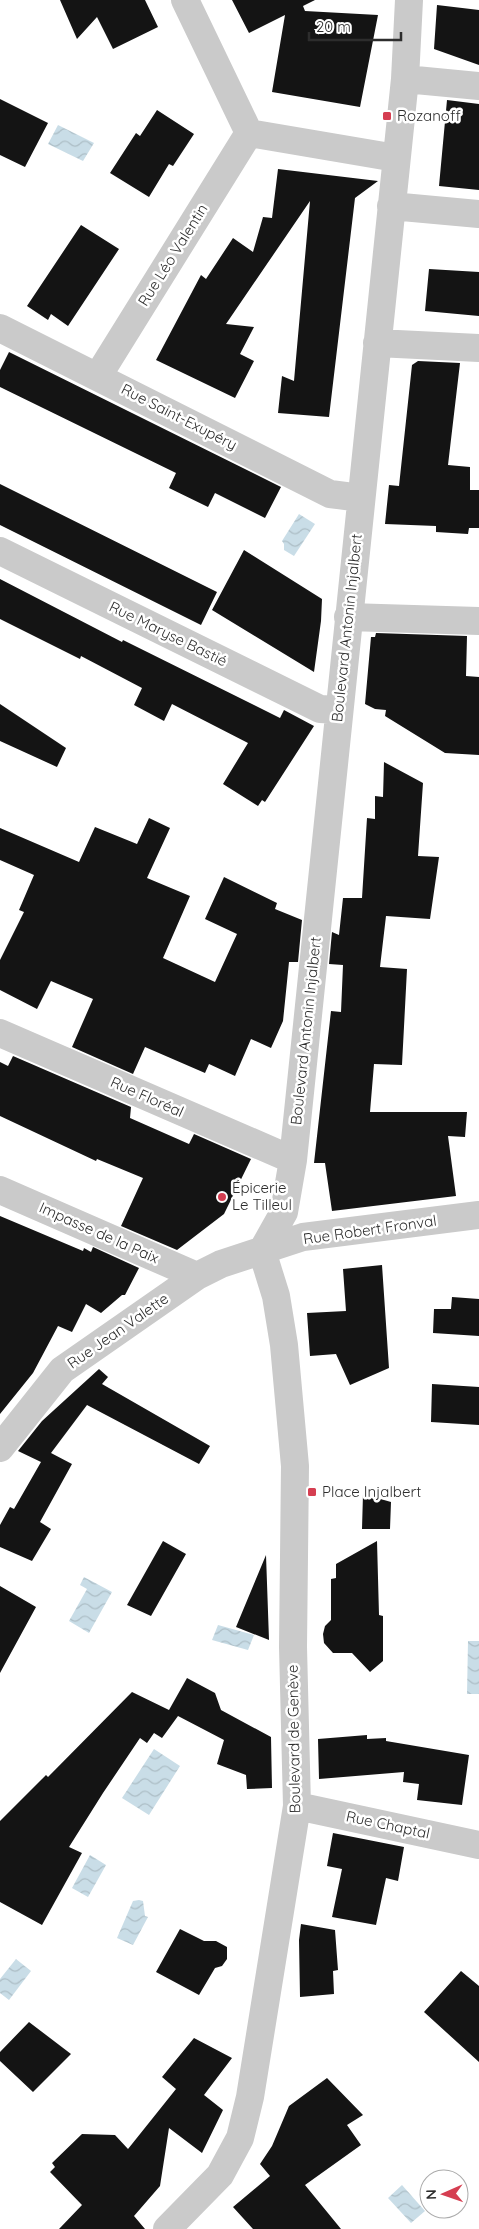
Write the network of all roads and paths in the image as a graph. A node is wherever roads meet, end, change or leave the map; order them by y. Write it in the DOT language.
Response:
graph roads {
  1 [pos="185,0"];
  2 [pos="409,0"];
  3 [pos="405,79"];
  4 [pos="479,86"];
  5 [pos="248,133"];
  6 [pos="396,158"];
  7 [pos="391,206"];
  8 [pos="479,214"];
  9 [pos="0,328"];
  10 [pos="377,343"];
  11 [pos="479,348"];
  12 [pos="98,376"];
  13 [pos="361,498"];
  14 [pos="0,551"];
  15 [pos="348,617"];
  16 [pos="479,621"];
  17 [pos="338,710"];
  18 [pos="0,1033"];
  19 [pos="293,1160"];
  20 [pos="0,1190"];
  21 [pos="479,1215"];
  22 [pos="262,1251"];
  23 [pos="197,1276"];
  24 [pos="0,1448"];
  25 [pos="297,1806"];
  26 [pos="479,1845"];
  27 [pos="167,2229"];
  1 -- 5 [label="street"];
  2 -- 3 [label="street, Boulevard Antonin Injalbert"];
  3 -- 4 [label="street"];
  3 -- 6 [label="street, Boulevard Antonin Injalbert"];
  5 -- 6 [label="street"];
  5 -- 12 [label="street, Rue Léo Valentin"];
  6 -- 7 [label="street, Boulevard Antonin Injalbert"];
  7 -- 8 [label="street"];
  7 -- 10 [label="street, Boulevard Antonin Injalbert"];
  9 -- 12 [label="street, Rue Saint-Exupéry"];
  10 -- 11 [label="street"];
  10 -- 13 [label="street, Boulevard Antonin Injalbert"];
  12 -- 13 [label="street, Rue Saint-Exupéry"];
  13 -- 15 [label="street, Boulevard Antonin Injalbert"];
  14 -- 17 [label="street, Rue Maryse Bastié"];
  15 -- 16 [label="street"];
  15 -- 17 [label="street, Boulevard Antonin Injalbert"];
  17 -- 19 [label="street, Boulevard Antonin Injalbert"];
  18 -- 19 [label="street, Rue Floréal"];
  19 -- 22 [label="street, Boulevard Antonin Injalbert"];
  20 -- 23 [label="street, Impasse de la Paix"];
  21 -- 22 [label="street, Rue Robert Fronval"];
  22 -- 23 [label="street, Rue Jean Valette"];
  22 -- 25 [label="street, Boulevard de Genève"];
  23 -- 24 [label="street, Rue Jean Valette"];
  25 -- 26 [label="street, Rue Chaptal"];
  25 -- 27 [label="street, Boulevard de Genève"];
}
